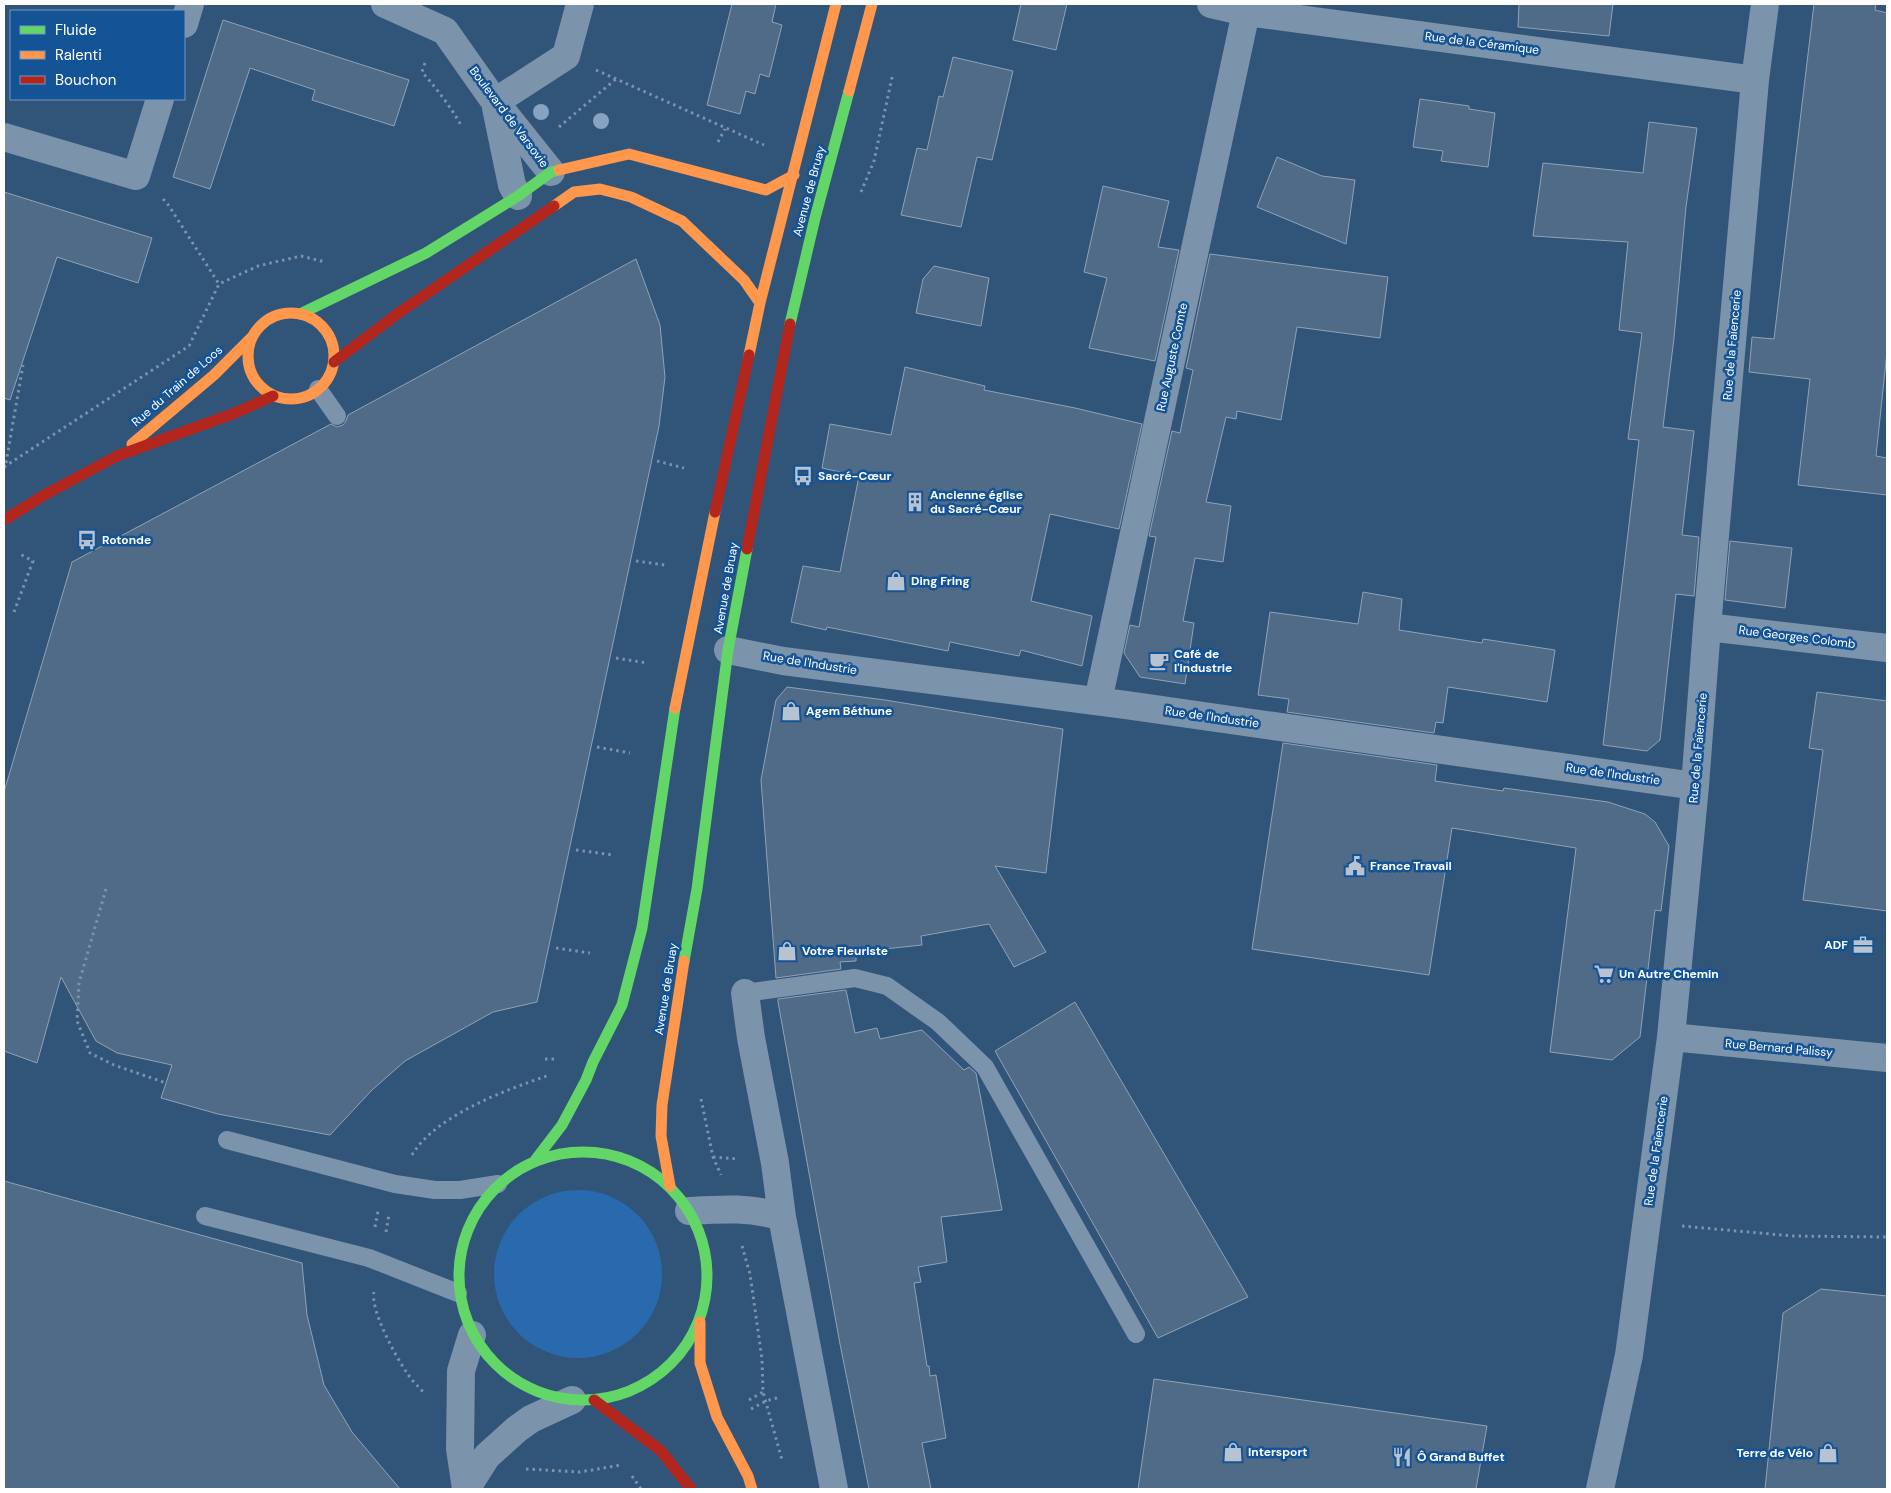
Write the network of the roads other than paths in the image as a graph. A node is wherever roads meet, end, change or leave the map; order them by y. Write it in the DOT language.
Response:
graph roads {
  1 [pos="190,4"];
  2 [pos="385,4"];
  3 [pos="580,4"];
  4 [pos="836,4"];
  5 [pos="872,4"];
  6 [pos="1210,4"];
  7 [pos="1765,4"];
  8 [pos="1246,12"];
  9 [pos="185,21"];
  10 [pos="1755,80"];
  11 [pos="160,100"];
  12 [pos="495,102"];
  13 [pos="4,137"];
  14 [pos="551,172"];
  15 [pos="794,175"];
  16 [pos="518,196"];
  17 [pos="760,303"];
  18 [pos="300,314"];
  19 [pos="253,336"];
  20 [pos="334,362"];
  21 [pos="318,390"];
  22 [pos="273,396"];
  23 [pos="337,416"];
  24 [pos="117,456"];
  25 [pos="4,520"];
  26 [pos="1707,626"];
  27 [pos="1887,648"];
  28 [pos="728,650"];
  29 [pos="1098,701"];
  30 [pos="1695,786"];
  31 [pos="745,993"];
  32 [pos="1671,1037"];
  33 [pos="1887,1058"];
  34 [pos="227,1140"];
  35 [pos="536,1159"];
  36 [pos="498,1184"];
  37 [pos="670,1186"];
  38 [pos="690,1211"];
  39 [pos="204,1216"];
  40 [pos="782,1217"];
  41 [pos="458,1293"];
  42 [pos="700,1317"];
  43 [pos="1136,1334"];
  44 [pos="472,1335"];
  45 [pos="583,1400"];
  46 [pos="466,1489"];
  47 [pos="691,1489"];
  48 [pos="752,1489"];
  49 [pos="834,1489"];
  50 [pos="1600,1489"];
  1 -- 9 [label="street"];
  2 -- 12 [label="street, Boulevard de Varsovie"];
  3 -- 12 [label="street"];
  4 -- 15 [label="main road, Avenue de Bruay"];
  5 -- 28 [label="main road, Avenue de Bruay"];
  6 -- 8 [label="street, Rue de la Céramique"];
  7 -- 10 [label="street, Rue de la Faïencerie"];
  8 -- 10 [label="street, Rue de la Céramique"];
  8 -- 29 [label="street, Rue Auguste Comte"];
  10 -- 26 [label="street, Rue de la Faïencerie"];
  11 -- 13 [label="street"];
  12 -- 14 [label="street, Boulevard de Varsovie"];
  12 -- 16 [label="street"];
  14 -- 15 [label="main road, Boulevard de Varsovie"];
  14 -- 16 [label="main road"];
  15 -- 17 [label="main road, Avenue de Bruay"];
  16 -- 18 [label="main road"];
  17 -- 20 [label="main road"];
  17 -- 35 [label="main road, Avenue de Bruay"];
  18 -- 19 [label="main road"];
  18 -- 20 [label="main road"];
  19 -- 22 [label="main road"];
  19 -- 24 [label="main road, Rue du Train de Loos"];
  20 -- 21 [label="main road"];
  21 -- 22 [label="main road"];
  21 -- 23 [label="lane"];
  22 -- 24 [label="main road, Rue du Train de Loos"];
  24 -- 25 [label="main road, Rue du Train de Loos"];
  26 -- 27 [label="street, Rue Georges Colomb"];
  26 -- 30 [label="street, Rue de la Faïencerie"];
  28 -- 29 [label="street, Rue de l'Industrie"];
  28 -- 37 [label="main road, Avenue de Bruay"];
  29 -- 30 [label="street, Rue de l'Industrie"];
  30 -- 32 [label="street, Rue de la Faïencerie"];
  31 -- 40 [label="street"];
  31 -- 43 [label="lane"];
  32 -- 33 [label="street, Rue Bernard Palissy"];
  32 -- 50 [label="street, Rue de la Faïencerie"];
  34 -- 36 [label="lane"];
  35 -- 36 [label="main road"];
  35 -- 37 [label="main road"];
  36 -- 41 [label="main road"];
  37 -- 38 [label="main road"];
  38 -- 40 [label="street"];
  38 -- 42 [label="main road"];
  39 -- 41 [label="lane"];
  40 -- 49 [label="street"];
  41 -- 44 [label="main road"];
  42 -- 45 [label="main road"];
  42 -- 48 [label="main road"];
  44 -- 45 [label="main road"];
  44 -- 46 [label="street"];
  45 -- 46 [label="street"];
  45 -- 47 [label="main road"];
}
